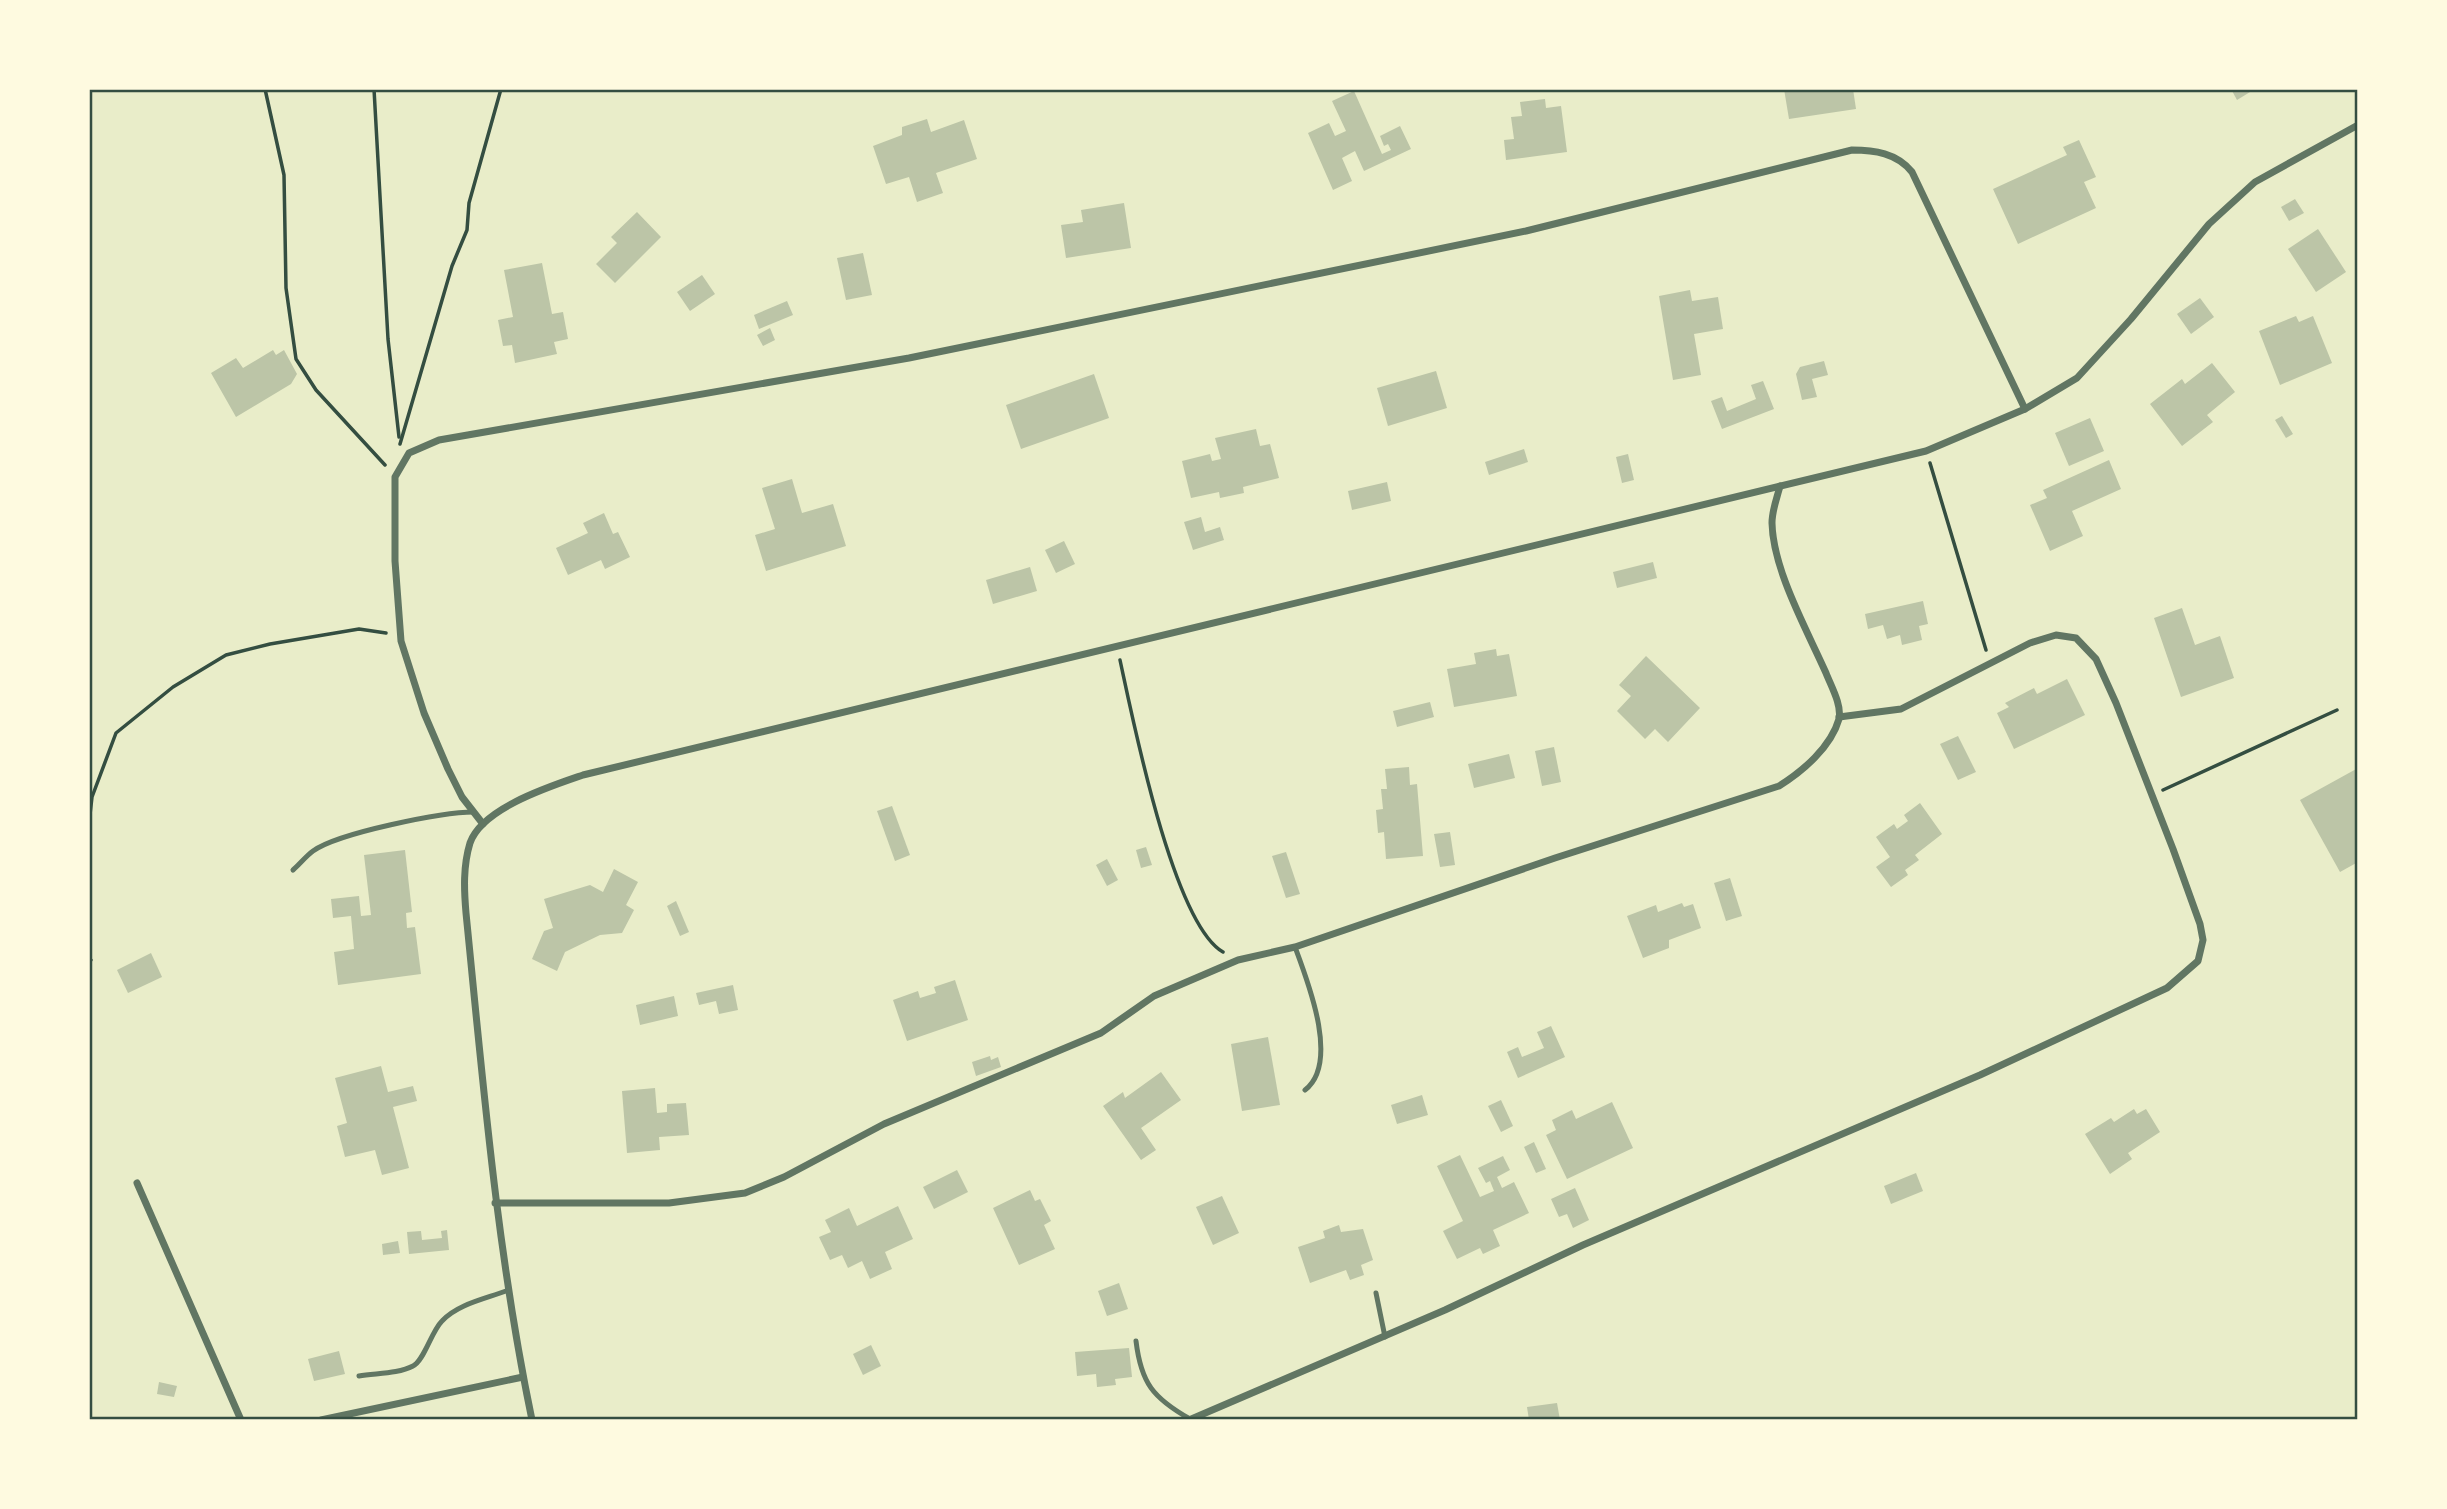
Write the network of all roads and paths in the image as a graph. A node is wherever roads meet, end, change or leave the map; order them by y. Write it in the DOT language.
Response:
graph roads {
  1 [pos="265,89"];
  2 [pos="374,89"];
  3 [pos="501,89"];
  4 [pos="2358,125"];
  5 [pos="2025,409"];
  6 [pos="399,439"];
  7 [pos="1926,451"];
  8 [pos="401,464"];
  9 [pos="395,477"];
  10 [pos="1780,486"];
  11 [pos="401,641"];
  12 [pos="1118,648"];
  13 [pos="1991,665"];
  14 [pos="2337,710"];
  15 [pos="1839,717"];
  16 [pos="2152,795"];
  17 [pos="474,812"];
  18 [pos="89,823"];
  19 [pos="483,824"];
  20 [pos="293,870"];
  21 [pos="1295,947"];
  22 [pos="1238,960"];
  23 [pos="1305,1090"];
  24 [pos="136,1184"];
  25 [pos="495,1203"];
  26 [pos="506,1291"];
  27 [pos="1376,1293"];
  28 [pos="1385,1337"];
  29 [pos="1136,1341"];
  30 [pos="359,1376"];
  31 [pos="523,1377"];
  32 [pos="241,1420"];
  33 [pos="321,1420"];
  34 [pos="532,1420"];
  35 [pos="1189,1420"];
  1 -- 9 [label="path"];
  2 -- 6 [label="path"];
  3 -- 6 [label="path"];
  4 -- 5 [label="street"];
  5 -- 7 [label="street"];
  5 -- 8 [label="street"];
  6 -- 8 [label="path"];
  7 -- 10 [label="street"];
  7 -- 13 [label="path"];
  8 -- 9 [label="street"];
  9 -- 11 [label="street"];
  10 -- 12 [label="street"];
  10 -- 15 [label="street"];
  11 -- 17 [label="street"];
  11 -- 18 [label="path"];
  12 -- 19 [label="street"];
  12 -- 22 [label="path"];
  13 -- 15 [label="street"];
  13 -- 16 [label="street"];
  14 -- 16 [label="path"];
  15 -- 21 [label="street"];
  16 -- 28 [label="street"];
  17 -- 19 [label="street"];
  17 -- 20 [label="lane"];
  19 -- 25 [label="street"];
  21 -- 22 [label="street"];
  21 -- 23 [label="lane"];
  22 -- 25 [label="street"];
  24 -- 32 [label="street"];
  25 -- 26 [label="street"];
  26 -- 30 [label="lane"];
  26 -- 31 [label="street"];
  27 -- 28 [label="lane"];
  28 -- 35 [label="street"];
  29 -- 35 [label="lane"];
  31 -- 33 [label="street"];
  31 -- 34 [label="street"];
}
